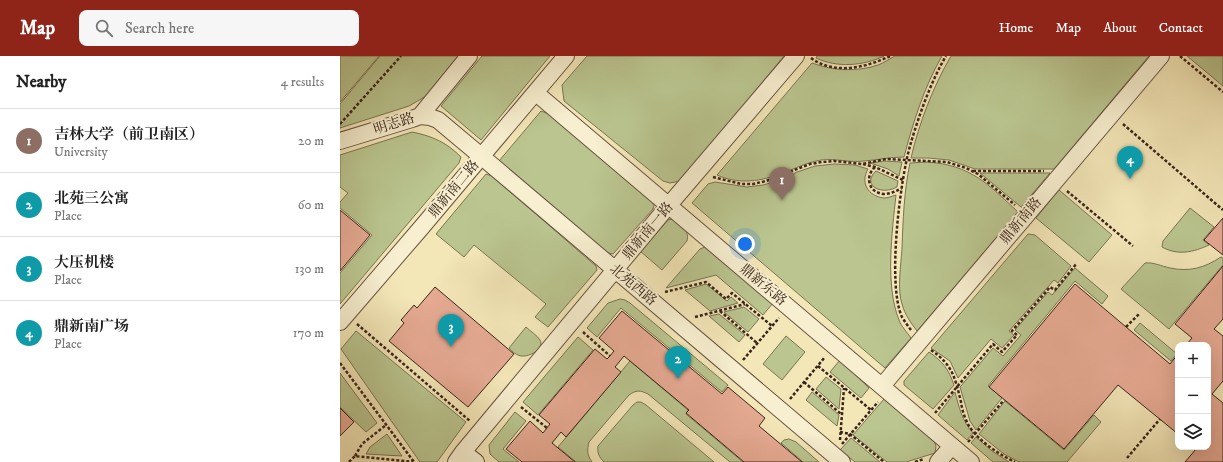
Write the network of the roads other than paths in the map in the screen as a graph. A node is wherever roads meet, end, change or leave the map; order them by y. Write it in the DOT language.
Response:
graph roads {
  1 [pos="469,56"];
  2 [pos="566,56"];
  3 [pos="803,56"];
  4 [pos="1162,56"];
  5 [pos="536,93"];
  6 [pos="420,116"];
  7 [pos="340,141"];
  8 [pos="481,156"];
  9 [pos="669,205"];
  10 [pos="616,270"];
  11 [pos="348,322"];
  12 [pos="882,392"];
  13 [pos="959,445"];
  14 [pos="459,457"];
  15 [pos="476,462"];
  16 [pos="842,462"];
  17 [pos="938,462"];
  18 [pos="971,462"];
  1 -- 6 [label="lane, 明志路"];
  2 -- 5 [label="lane, 鼎新南二路"];
  3 -- 9 [label="lane, 鼎新南一路"];
  4 -- 12 [label="lane, 鼎新南路"];
  5 -- 8 [label="lane, 鼎新南二路"];
  5 -- 9 [label="lane, 鼎新东路"];
  6 -- 7 [label="lane, 明志路"];
  6 -- 8 [label="lane, 北苑西路"];
  8 -- 10 [label="lane, 北苑西路"];
  8 -- 11 [label="lane, 鼎新南二路"];
  9 -- 10 [label="lane, 鼎新南一路"];
  9 -- 12 [label="lane, 鼎新东路"];
  10 -- 14 [label="lane, 鼎新南一路"];
  10 -- 16 [label="lane, 北苑西路"];
  12 -- 13 [label="lane, 鼎新东路"];
  13 -- 17 [label="lane"];
  13 -- 18 [label="lane, 鼎新东路"];
  14 -- 15 [label="lane"];
}
